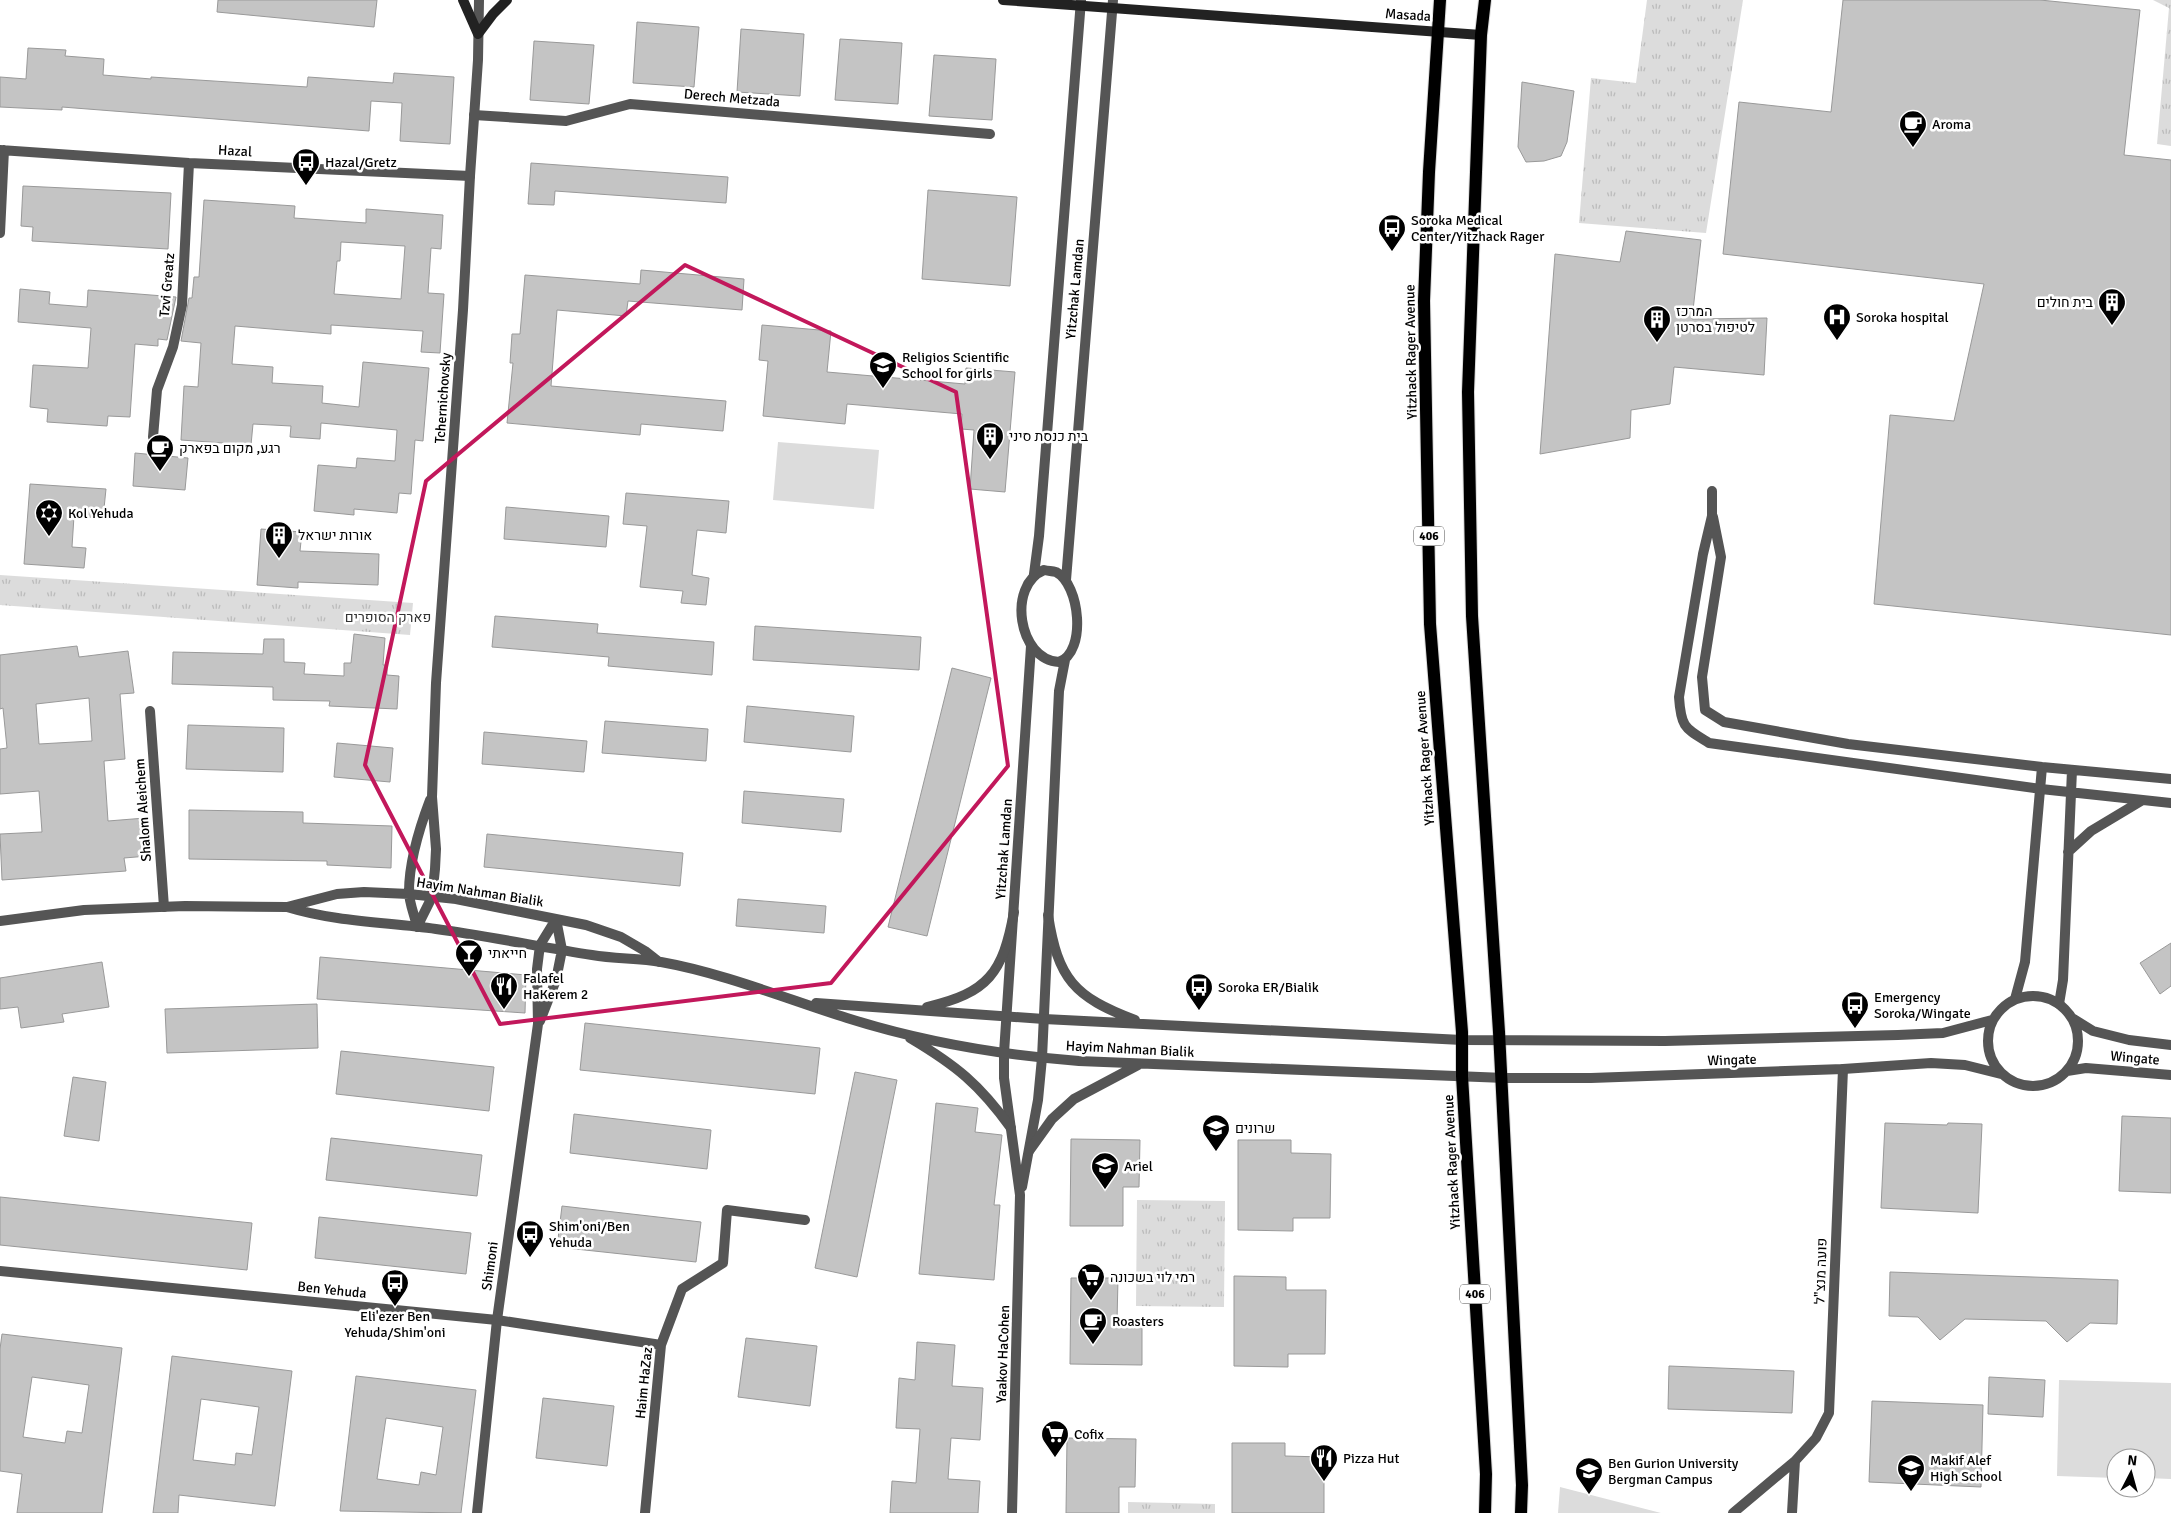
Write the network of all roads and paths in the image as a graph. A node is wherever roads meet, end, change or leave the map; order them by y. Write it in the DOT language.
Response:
graph roads {
  1 [pos="463,0"];
  2 [pos="479,0"];
  3 [pos="507,0"];
  4 [pos="1003,0"];
  5 [pos="1440,0"];
  6 [pos="1485,0"];
  7 [pos="1081,2"];
  8 [pos="1112,4"];
  9 [pos="1438,31"];
  10 [pos="478,34"];
  11 [pos="1481,35"];
  12 [pos="474,115"];
  13 [pos="990,134"];
  14 [pos="2,150"];
  15 [pos="189,163"];
  16 [pos="470,176"];
  17 [pos="0,234"];
  18 [pos="153,437"];
  19 [pos="1712,491"];
  20 [pos="1712,516"];
  21 [pos="1034,574"];
  22 [pos="1066,580"];
  23 [pos="1031,646"];
  24 [pos="1065,660"];
  25 [pos="150,710"];
  26 [pos="2042,767"];
  27 [pos="2072,770"];
  28 [pos="2171,779"];
  29 [pos="2041,789"];
  30 [pos="2071,793"];
  31 [pos="432,797"];
  32 [pos="2141,801"];
  33 [pos="2171,803"];
  34 [pos="2068,852"];
  35 [pos="409,894"];
  36 [pos="432,897"];
  37 [pos="164,907"];
  38 [pos="287,907"];
  39 [pos="1014,912"];
  40 [pos="1048,914"];
  41 [pos="556,919"];
  42 [pos="0,920"];
  43 [pos="417,927"];
  44 [pos="540,945"];
  45 [pos="562,950"];
  46 [pos="659,962"];
  47 [pos="2015,999"];
  48 [pos="804,1002"];
  49 [pos="2059,1004"];
  50 [pos="916,1010"];
  51 [pos="1007,1015"];
  52 [pos="1044,1018"];
  53 [pos="2072,1018"];
  54 [pos="1992,1020"];
  55 [pos="538,1024"];
  56 [pos="1146,1024"];
  57 [pos="901,1032"];
  58 [pos="1499,1038"];
  59 [pos="1462,1040"];
  60 [pos="2171,1045"];
  61 [pos="1004,1054"];
  62 [pos="1042,1058"];
  63 [pos="1140,1064"];
  64 [pos="1843,1070"];
  65 [pos="2067,1071"];
  66 [pos="2001,1074"];
  67 [pos="2171,1075"];
  68 [pos="1462,1076"];
  69 [pos="1500,1078"];
  70 [pos="1011,1128"];
  71 [pos="1029,1151"];
  72 [pos="1020,1195"];
  73 [pos="805,1220"];
  74 [pos="0,1271"];
  75 [pos="497,1320"];
  76 [pos="661,1345"];
  77 [pos="1795,1461"];
  78 [pos="477,1513"];
  79 [pos="645,1513"];
  80 [pos="1012,1513"];
  81 [pos="1485,1513"];
  82 [pos="1522,1513"];
  83 [pos="1733,1513"];
  84 [pos="1792,1513"];
  1 -- 10 [label="main road"];
  2 -- 10 [label="street, Tchernichovsky"];
  3 -- 10 [label="main road"];
  4 -- 7 [label="main road, Masada"];
  5 -- 9 [label="main road, Yitzhack Rager Avenue / 406"];
  6 -- 11 [label="main road"];
  7 -- 8 [label="main road, Masada"];
  7 -- 21 [label="street, Yitzchak Lamdan"];
  8 -- 9 [label="main road, Masada"];
  8 -- 22 [label="street, Yitzchak Lamdan"];
  9 -- 11 [label="main road, Masada"];
  9 -- 59 [label="main road, Yitzhack Rager Avenue / 406"];
  10 -- 12 [label="street, Tchernichovsky"];
  11 -- 58 [label="main road"];
  12 -- 13 [label="street, Derech Metzada"];
  12 -- 16 [label="street, Tchernichovsky"];
  14 -- 15 [label="street, Hazal"];
  14 -- 17 [label="street"];
  15 -- 16 [label="street, Hazal"];
  15 -- 18 [label="street, Tzvi Greatz"];
  16 -- 31 [label="street, Tchernichovsky"];
  19 -- 20 [label="street"];
  20 -- 26 [label="street"];
  20 -- 29 [label="street"];
  21 -- 22 [label="street"];
  21 -- 23 [label="street"];
  22 -- 24 [label="street"];
  23 -- 24 [label="street"];
  23 -- 39 [label="street, Yitzchak Lamdan"];
  24 -- 40 [label="street"];
  25 -- 37 [label="street, Shalom Aleichem"];
  26 -- 27 [label="street"];
  26 -- 29 [label="street"];
  27 -- 28 [label="street"];
  27 -- 30 [label="street"];
  29 -- 30 [label="street"];
  29 -- 47 [label="street"];
  30 -- 32 [label="street"];
  30 -- 34 [label="street"];
  31 -- 35 [label="street, Tchernichovsky"];
  31 -- 36 [label="street, Tchernichovsky"];
  32 -- 33 [label="street"];
  32 -- 34 [label="street"];
  34 -- 49 [label="street"];
  35 -- 36 [label="street, Hayim Nahman Bialik"];
  35 -- 38 [label="street, Hayim Nahman Bialik"];
  35 -- 43 [label="street, Tchernichovsky"];
  36 -- 41 [label="street, Hayim Nahman Bialik"];
  36 -- 43 [label="street, Tchernichovsky"];
  37 -- 38 [label="street, Hayim Nahman Bialik"];
  37 -- 42 [label="street, Hayim Nahman Bialik"];
  38 -- 43 [label="street, Hayim Nahman Bialik"];
  39 -- 50 [label="street"];
  39 -- 51 [label="street, Yitzchak Lamdan"];
  40 -- 52 [label="street"];
  40 -- 56 [label="street"];
  41 -- 44 [label="street, Shimoni"];
  41 -- 45 [label="street, Shimoni"];
  41 -- 46 [label="street, Hayim Nahman Bialik"];
  43 -- 44 [label="street, Hayim Nahman Bialik"];
  44 -- 45 [label="street, Hayim Nahman Bialik"];
  44 -- 55 [label="street, Shimoni"];
  45 -- 46 [label="street, Hayim Nahman Bialik"];
  45 -- 55 [label="street, Shimoni"];
  46 -- 48 [label="street, Hayim Nahman Bialik"];
  47 -- 49 [label="street"];
  47 -- 54 [label="street"];
  48 -- 50 [label="street, Hayim Nahman Bialik"];
  48 -- 57 [label="street, Hayim Nahman Bialik"];
  49 -- 53 [label="street"];
  50 -- 51 [label="street, Hayim Nahman Bialik"];
  51 -- 52 [label="street, Hayim Nahman Bialik"];
  51 -- 61 [label="street, Yitzchak Lamdan"];
  52 -- 56 [label="street, Hayim Nahman Bialik"];
  52 -- 62 [label="street"];
  53 -- 60 [label="street, Wingate"];
  53 -- 65 [label="street"];
  54 -- 58 [label="street, Wingate"];
  54 -- 66 [label="street"];
  55 -- 75 [label="street, Shimoni"];
  56 -- 59 [label="street, Hayim Nahman Bialik"];
  57 -- 61 [label="street, Hayim Nahman Bialik"];
  57 -- 70 [label="street"];
  58 -- 59 [label="street, Wingate"];
  58 -- 69 [label="main road"];
  59 -- 68 [label="main road, Yitzhack Rager Avenue / 406"];
  61 -- 62 [label="street, Hayim Nahman Bialik"];
  61 -- 70 [label="street, Yaakov HaCohen"];
  62 -- 63 [label="street, Hayim Nahman Bialik"];
  62 -- 71 [label="street, Yaakov HaCohen"];
  63 -- 68 [label="street, Hayim Nahman Bialik"];
  63 -- 71 [label="street"];
  64 -- 66 [label="street, Wingate"];
  64 -- 69 [label="street, Wingate"];
  64 -- 77 [label="street, פועה מנצ\"ל"];
  65 -- 66 [label="street"];
  65 -- 67 [label="street, Wingate"];
  68 -- 69 [label="street, Wingate"];
  68 -- 81 [label="main road, Yitzhack Rager Avenue / 406"];
  69 -- 82 [label="main road"];
  70 -- 72 [label="street, Yaakov HaCohen"];
  71 -- 72 [label="street, Yaakov HaCohen"];
  72 -- 80 [label="street, Yaakov HaCohen"];
  73 -- 76 [label="street, Haim HaZaz"];
  74 -- 75 [label="street, Ben Yehuda"];
  75 -- 76 [label="street, Ben Yehuda"];
  75 -- 78 [label="street, Shimoni"];
  76 -- 79 [label="street, Haim HaZaz"];
  77 -- 83 [label="street, פועה מנצ\"ל"];
  77 -- 84 [label="street"];
}
